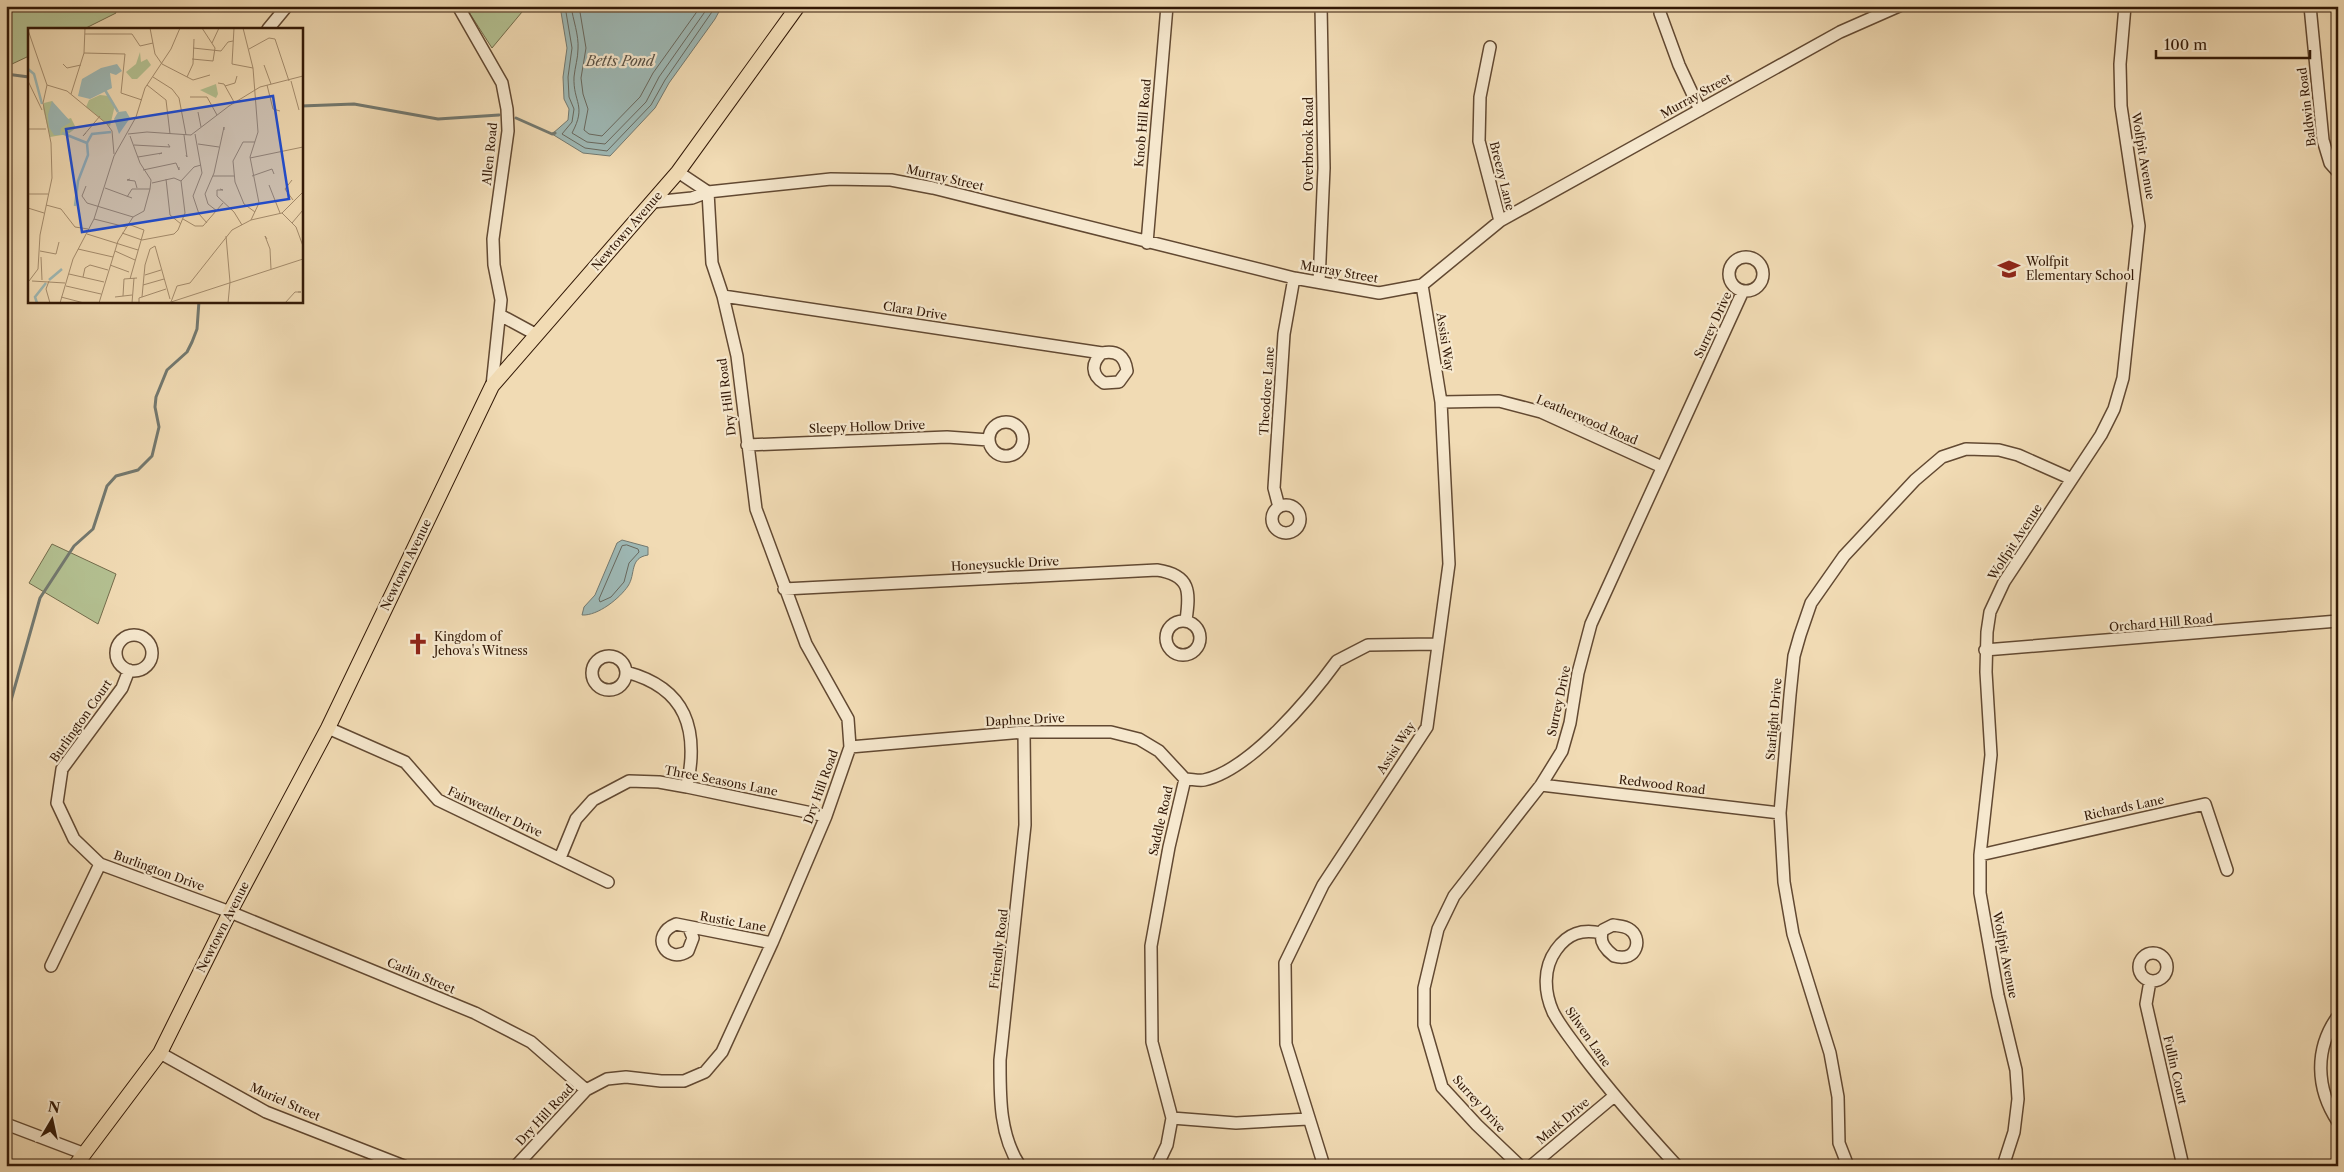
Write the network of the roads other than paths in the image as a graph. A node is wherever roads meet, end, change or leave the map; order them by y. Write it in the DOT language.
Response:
graph roads {
  1 [pos="287,6"];
  2 [pos="458,6"];
  3 [pos="798,6"];
  4 [pos="1167,6"];
  5 [pos="1321,6"];
  6 [pos="1660,6"];
  7 [pos="1899,6"];
  8 [pos="2125,6"];
  9 [pos="2310,6"];
  10 [pos="269,28"];
  11 [pos="1490,47"];
  12 [pos="1700,110"];
  13 [pos="678,172"];
  14 [pos="2338,172"];
  15 [pos="708,192"];
  16 [pos="653,202"];
  17 [pos="1500,222"];
  18 [pos="1147,243"];
  19 [pos="1294,278"];
  20 [pos="1319,282"];
  21 [pos="1422,285"];
  22 [pos="1743,291"];
  23 [pos="723,296"];
  24 [pos="500,315"];
  25 [pos="536,335"];
  26 [pos="1102,353"];
  27 [pos="492,386"];
  28 [pos="1441,402"];
  29 [pos="989,440"];
  30 [pos="747,444"];
  31 [pos="1662,467"];
  32 [pos="2072,479"];
  33 [pos="1279,507"];
  34 [pos="784,589"];
  35 [pos="1186,620"];
  36 [pos="2338,621"];
  37 [pos="1436,644"];
  38 [pos="1985,650"];
  39 [pos="128,670"];
  40 [pos="626,672"];
  41 [pos="328,728"];
  42 [pos="1024,732"];
  43 [pos="850,747"];
  44 [pos="1185,779"];
  45 [pos="1540,785"];
  46 [pos="687,787"];
  47 [pos="1780,813"];
  48 [pos="826,816"];
  49 [pos="1980,855"];
  50 [pos="560,858"];
  51 [pos="100,864"];
  52 [pos="2227,870"];
  53 [pos="608,882"];
  54 [pos="230,912"];
  55 [pos="689,928"];
  56 [pos="1601,933"];
  57 [pos="772,943"];
  58 [pos="52,966"];
  59 [pos="2150,981"];
  60 [pos="2338,1016"];
  61 [pos="160,1053"];
  62 [pos="586,1090"];
  63 [pos="1613,1097"];
  64 [pos="1172,1118"];
  65 [pos="1308,1119"];
  66 [pos="2338,1122"];
  67 [pos="6,1124"];
  68 [pos="85,1154"];
  69 [pos="522,1164"];
  70 [pos="75,1166"];
  71 [pos="404,1166"];
  72 [pos="1020,1166"];
  73 [pos="1157,1166"];
  74 [pos="1324,1166"];
  75 [pos="1520,1166"];
  76 [pos="1531,1166"];
  77 [pos="1677,1166"];
  78 [pos="1848,1166"];
  79 [pos="2003,1166"];
  80 [pos="2183,1166"];
  1 -- 10 [label="street"];
  2 -- 24 [label="street, Allen Road"];
  3 -- 13 [label="main road, Newtown Avenue"];
  4 -- 18 [label="street, Knob Hill Road"];
  5 -- 20 [label="street, Overbrook Road"];
  6 -- 12 [label="street"];
  7 -- 12 [label="street, Murray Street"];
  8 -- 32 [label="street, Wolfpit Avenue"];
  9 -- 14 [label="street, Baldwin Road"];
  11 -- 17 [label="street, Breezy Lane"];
  12 -- 17 [label="street, Murray Street"];
  13 -- 15 [label="street"];
  13 -- 16 [label="main road, Newtown Avenue"];
  15 -- 16 [label="street, Murray Street"];
  15 -- 18 [label="street, Murray Street"];
  15 -- 23 [label="street, Dry Hill Road"];
  16 -- 25 [label="main road, Newtown Avenue"];
  17 -- 21 [label="street, Murray Street"];
  18 -- 19 [label="street, Murray Street"];
  19 -- 20 [label="street, Murray Street"];
  19 -- 33 [label="street, Theodore Lane"];
  20 -- 21 [label="street, Murray Street"];
  21 -- 28 [label="street, Assisi Way"];
  22 -- 31 [label="street, Surrey Drive"];
  23 -- 26 [label="street, Clara Drive"];
  23 -- 30 [label="street, Dry Hill Road"];
  24 -- 25 [label="street"];
  24 -- 27 [label="street, Allen Road"];
  25 -- 27 [label="main road, Newtown Avenue"];
  27 -- 41 [label="main road, Newtown Avenue"];
  28 -- 31 [label="street, Leatherwood Road"];
  28 -- 37 [label="street, Assisi Way"];
  29 -- 30 [label="street, Sleepy Hollow Drive"];
  30 -- 34 [label="street, Dry Hill Road"];
  31 -- 45 [label="street, Surrey Drive"];
  32 -- 38 [label="street, Wolfpit Avenue"];
  32 -- 47 [label="street, Starlight Drive"];
  34 -- 35 [label="street, Honeysuckle Drive"];
  34 -- 43 [label="street, Dry Hill Road"];
  36 -- 38 [label="street, Orchard Hill Road"];
  37 -- 44 [label="street, Saddle Road"];
  37 -- 65 [label="street, Assisi Way"];
  38 -- 49 [label="street, Wolfpit Avenue"];
  39 -- 51 [label="street, Burlington Court"];
  40 -- 46 [label="street"];
  41 -- 50 [label="street, Fairweather Drive"];
  41 -- 54 [label="main road, Newtown Avenue"];
  42 -- 43 [label="street, Daphne Drive"];
  42 -- 44 [label="street, Daphne Drive"];
  42 -- 72 [label="street, Friendly Road"];
  43 -- 48 [label="street, Dry Hill Road"];
  44 -- 64 [label="street, Saddle Road"];
  45 -- 47 [label="street, Redwood Road"];
  45 -- 75 [label="street, Surrey Drive"];
  46 -- 48 [label="street, Three Seasons Lane"];
  46 -- 50 [label="street, Three Seasons Lane"];
  47 -- 78 [label="street, Starlight Drive"];
  48 -- 57 [label="street, Dry Hill Road"];
  49 -- 52 [label="street, Richards Lane"];
  49 -- 79 [label="street, Wolfpit Avenue"];
  50 -- 53 [label="street, Fairweather Drive"];
  51 -- 54 [label="street, Burlington Drive"];
  51 -- 58 [label="street, Burlington Drive"];
  54 -- 61 [label="main road, Newtown Avenue"];
  54 -- 62 [label="street, Carlin Street"];
  55 -- 57 [label="street, Rustic Lane"];
  56 -- 63 [label="street, Silwen Lane"];
  57 -- 62 [label="street, Dry Hill Road"];
  59 -- 80 [label="street, Fullin Court"];
  60 -- 66 [label="street"];
  61 -- 68 [label="main road, Newtown Avenue"];
  61 -- 71 [label="street, Muriel Street"];
  62 -- 69 [label="street, Dry Hill Road"];
  63 -- 76 [label="street, Mark Drive"];
  63 -- 77 [label="street, Silwen Lane"];
  64 -- 65 [label="street"];
  64 -- 73 [label="street, Saddle Road"];
  65 -- 74 [label="street, Assisi Way"];
  67 -- 68 [label="street"];
  68 -- 70 [label="main road, Newtown Avenue"];
}
